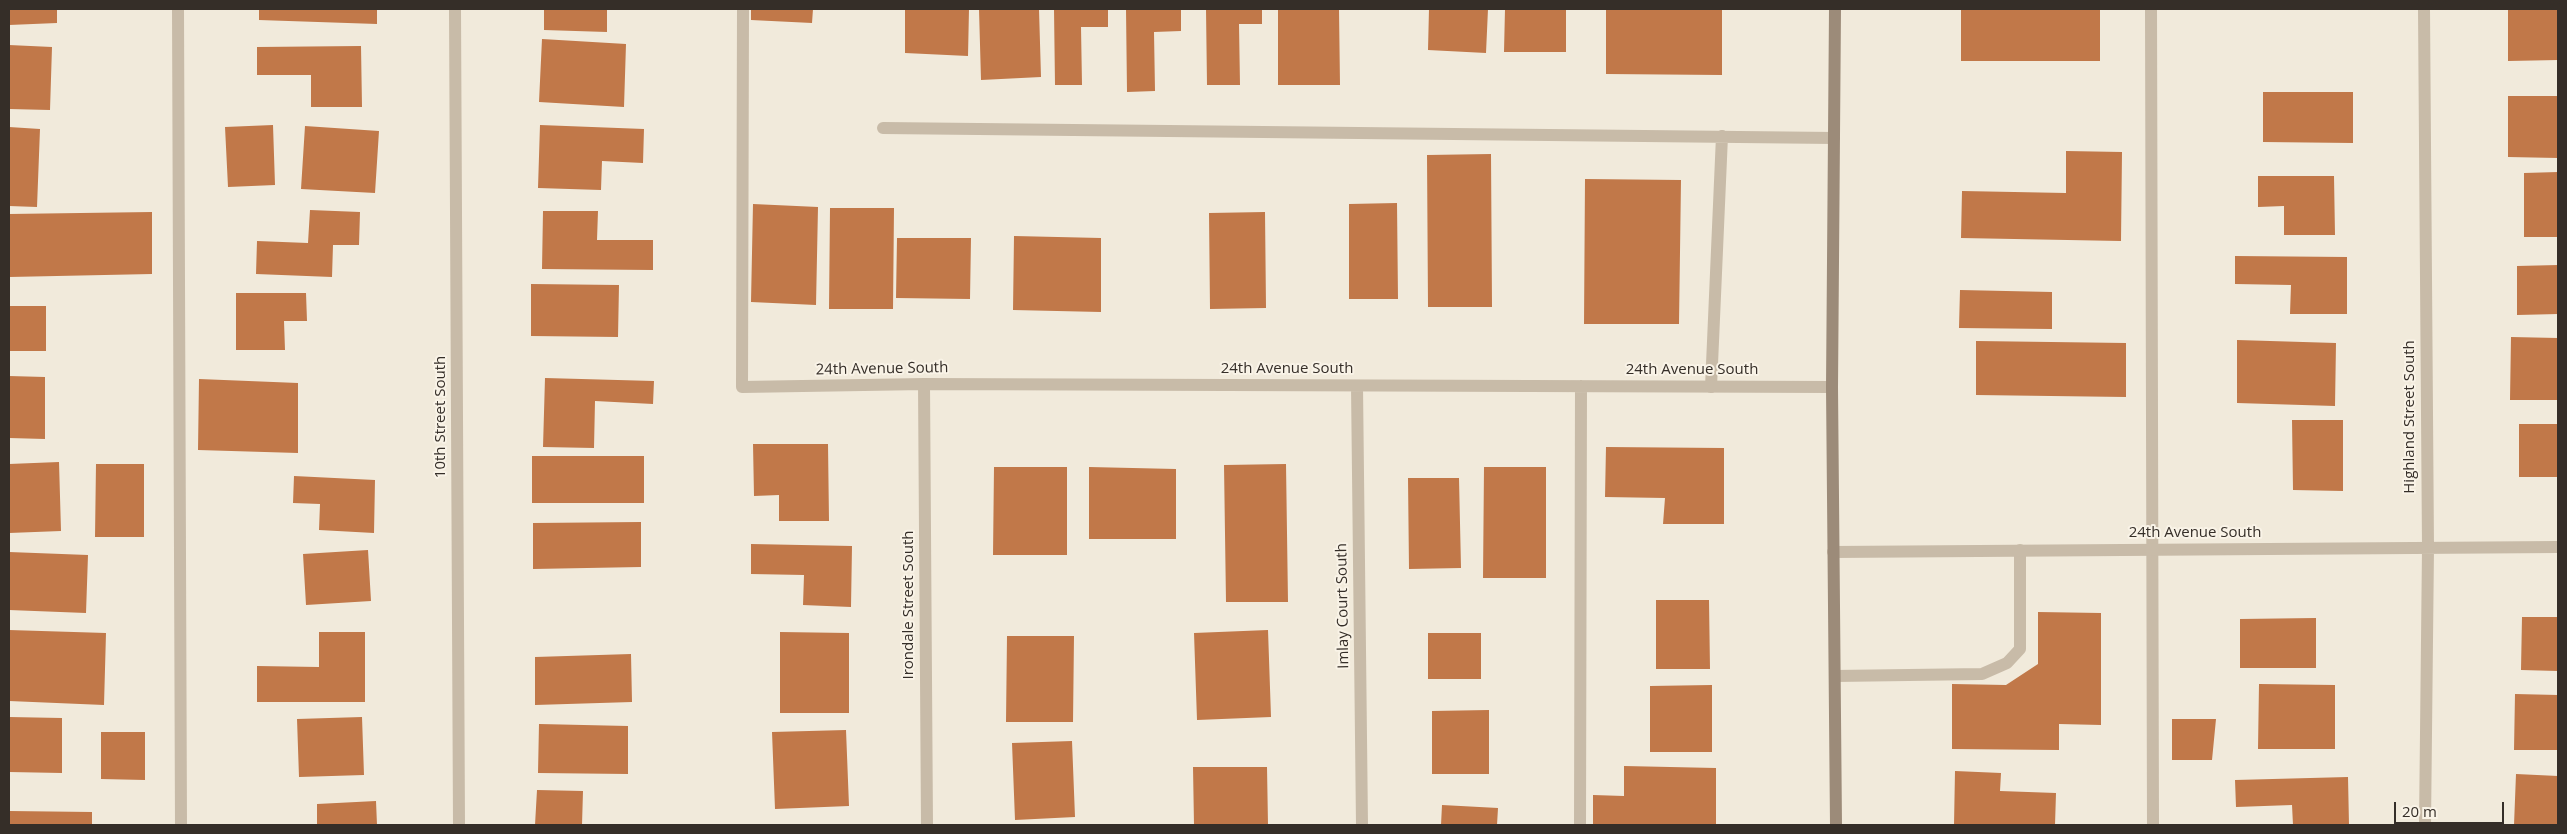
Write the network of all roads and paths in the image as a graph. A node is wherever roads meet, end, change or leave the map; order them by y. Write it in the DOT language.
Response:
graph roads {
  1 [pos="178,9"];
  2 [pos="455,9"];
  3 [pos="743,9"];
  4 [pos="1834,9"];
  5 [pos="2151,9"];
  6 [pos="2424,9"];
  7 [pos="883,128"];
  8 [pos="1722,136"];
  9 [pos="1834,138"];
  10 [pos="924,384"];
  11 [pos="1357,386"];
  12 [pos="1582,386"];
  13 [pos="1711,387"];
  14 [pos="1832,387"];
  15 [pos="2558,547"];
  16 [pos="2428,548"];
  17 [pos="2020,550"];
  18 [pos="2153,550"];
  19 [pos="1833,552"];
  20 [pos="1834,676"];
  21 [pos="181,825"];
  22 [pos="459,825"];
  23 [pos="927,825"];
  24 [pos="1362,825"];
  25 [pos="1580,825"];
  26 [pos="1836,825"];
  27 [pos="2153,825"];
  28 [pos="2425,825"];
  1 -- 21 [label="street"];
  2 -- 22 [label="street, 10th Street South"];
  3 -- 10 [label="street, 24th Avenue South"];
  4 -- 9 [label="main road"];
  5 -- 18 [label="street"];
  6 -- 16 [label="street, Highland Street South"];
  7 -- 8 [label="street"];
  8 -- 9 [label="street"];
  8 -- 13 [label="street"];
  9 -- 14 [label="main road"];
  10 -- 11 [label="street, 24th Avenue South"];
  10 -- 23 [label="street, Irondale Street South"];
  11 -- 12 [label="street, 24th Avenue South"];
  11 -- 24 [label="street, Imlay Court South"];
  12 -- 13 [label="street, 24th Avenue South"];
  12 -- 25 [label="street"];
  13 -- 14 [label="street, 24th Avenue South"];
  14 -- 19 [label="main road"];
  15 -- 16 [label="street, 24th Avenue South"];
  16 -- 18 [label="street, 24th Avenue South"];
  16 -- 28 [label="street, Highland Street South"];
  17 -- 18 [label="street, 24th Avenue South"];
  17 -- 19 [label="street, 24th Avenue South"];
  17 -- 20 [label="street"];
  18 -- 27 [label="street"];
  19 -- 20 [label="main road"];
  20 -- 26 [label="main road"];
}
